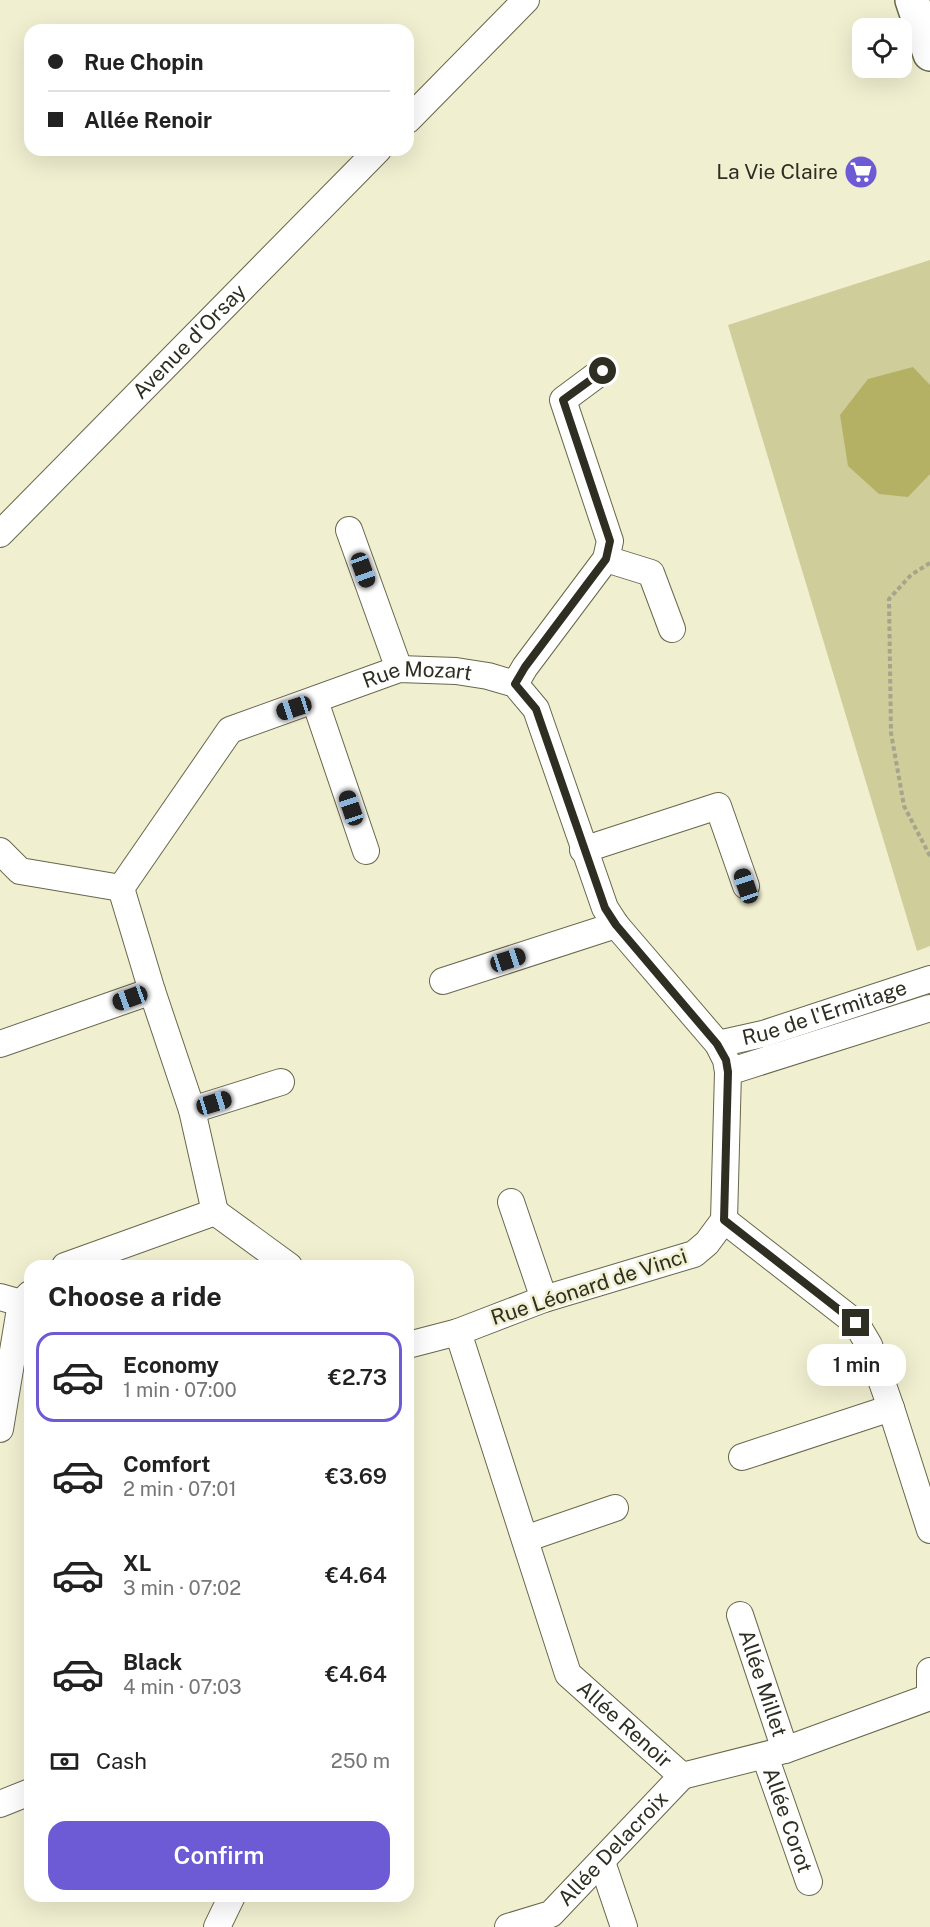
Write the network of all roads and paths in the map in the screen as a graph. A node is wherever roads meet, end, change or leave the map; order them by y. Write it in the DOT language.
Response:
graph roads {
  1 [pos="526,0"];
  2 [pos="912,0"];
  3 [pos="930,54"];
  4 [pos="414,114"];
  5 [pos="372,156"];
  6 [pos="603,371"];
  7 [pos="348,530"];
  8 [pos="0,534"];
  9 [pos="606,559"];
  10 [pos="930,563"];
  11 [pos="672,629"];
  12 [pos="399,669"];
  13 [pos="515,684"];
  14 [pos="315,701"];
  15 [pos="583,850"];
  16 [pos="0,851"];
  17 [pos="366,851"];
  18 [pos="930,856"];
  19 [pos="746,886"];
  20 [pos="121,888"];
  21 [pos="616,925"];
  22 [pos="930,979"];
  23 [pos="443,981"];
  24 [pos="152,991"];
  25 [pos="930,1008"];
  26 [pos="0,1044"];
  27 [pos="717,1044"];
  28 [pos="728,1072"];
  29 [pos="281,1082"];
  30 [pos="192,1110"];
  31 [pos="511,1202"];
  32 [pos="215,1212"];
  33 [pos="724,1220"];
  34 [pos="82,1260"];
  35 [pos="281,1260"];
  36 [pos="17,1298"];
  37 [pos="544,1299"];
  38 [pos="458,1332"];
  39 [pos="414,1343"];
  40 [pos="891,1407"];
  41 [pos="0,1429"];
  42 [pos="742,1457"];
  43 [pos="615,1508"];
  44 [pos="930,1530"];
  45 [pos="525,1539"];
  46 [pos="740,1615"];
  47 [pos="930,1671"];
  48 [pos="930,1697"];
  49 [pos="775,1753"];
  50 [pos="682,1776"];
  51 [pos="24,1794"];
  52 [pos="0,1804"];
  53 [pos="603,1862"];
  54 [pos="809,1882"];
  55 [pos="229,1902"];
  56 [pos="217,1927"];
  57 [pos="508,1927"];
  58 [pos="624,1927"];
  1 -- 4 [label="street"];
  2 -- 3 [label="main road"];
  5 -- 8 [label="street, Avenue d'Orsay"];
  6 -- 9 [label="street"];
  7 -- 12 [label="street"];
  9 -- 11 [label="street"];
  9 -- 13 [label="street"];
  10 -- 18 [label="path"];
  12 -- 13 [label="street, Rue Mozart"];
  12 -- 14 [label="street, Rue Mozart"];
  13 -- 15 [label="street"];
  14 -- 17 [label="street"];
  14 -- 20 [label="street, Rue Mozart"];
  15 -- 19 [label="street"];
  15 -- 21 [label="street"];
  16 -- 20 [label="street"];
  20 -- 24 [label="street"];
  21 -- 23 [label="street"];
  21 -- 27 [label="street"];
  22 -- 27 [label="street, Rue de l'Ermitage"];
  24 -- 26 [label="street"];
  24 -- 30 [label="street"];
  25 -- 28 [label="street, Rue de l'Ermitage"];
  27 -- 28 [label="street"];
  28 -- 33 [label="street"];
  29 -- 30 [label="street"];
  30 -- 32 [label="street"];
  31 -- 37 [label="street"];
  32 -- 34 [label="street"];
  32 -- 35 [label="street"];
  33 -- 37 [label="street, Rue Léonard de Vinci"];
  33 -- 40 [label="street"];
  36 -- 41 [label="street"];
  37 -- 38 [label="street, Rue Léonard de Vinci"];
  38 -- 39 [label="street, Rue Léonard de Vinci"];
  38 -- 45 [label="street, Allée Renoir"];
  40 -- 42 [label="street"];
  40 -- 44 [label="street"];
  43 -- 45 [label="street"];
  45 -- 50 [label="street, Allée Renoir"];
  46 -- 49 [label="street, Allée Millet"];
  47 -- 48 [label="street, Allée Renoir"];
  48 -- 49 [label="street, Allée Renoir"];
  49 -- 50 [label="street, Allée Renoir"];
  49 -- 54 [label="street, Allée Corot"];
  50 -- 53 [label="street, Allée Delacroix"];
  51 -- 52 [label="street"];
  53 -- 57 [label="street, Allée Delacroix"];
  53 -- 58 [label="street"];
  55 -- 56 [label="street"];
}
